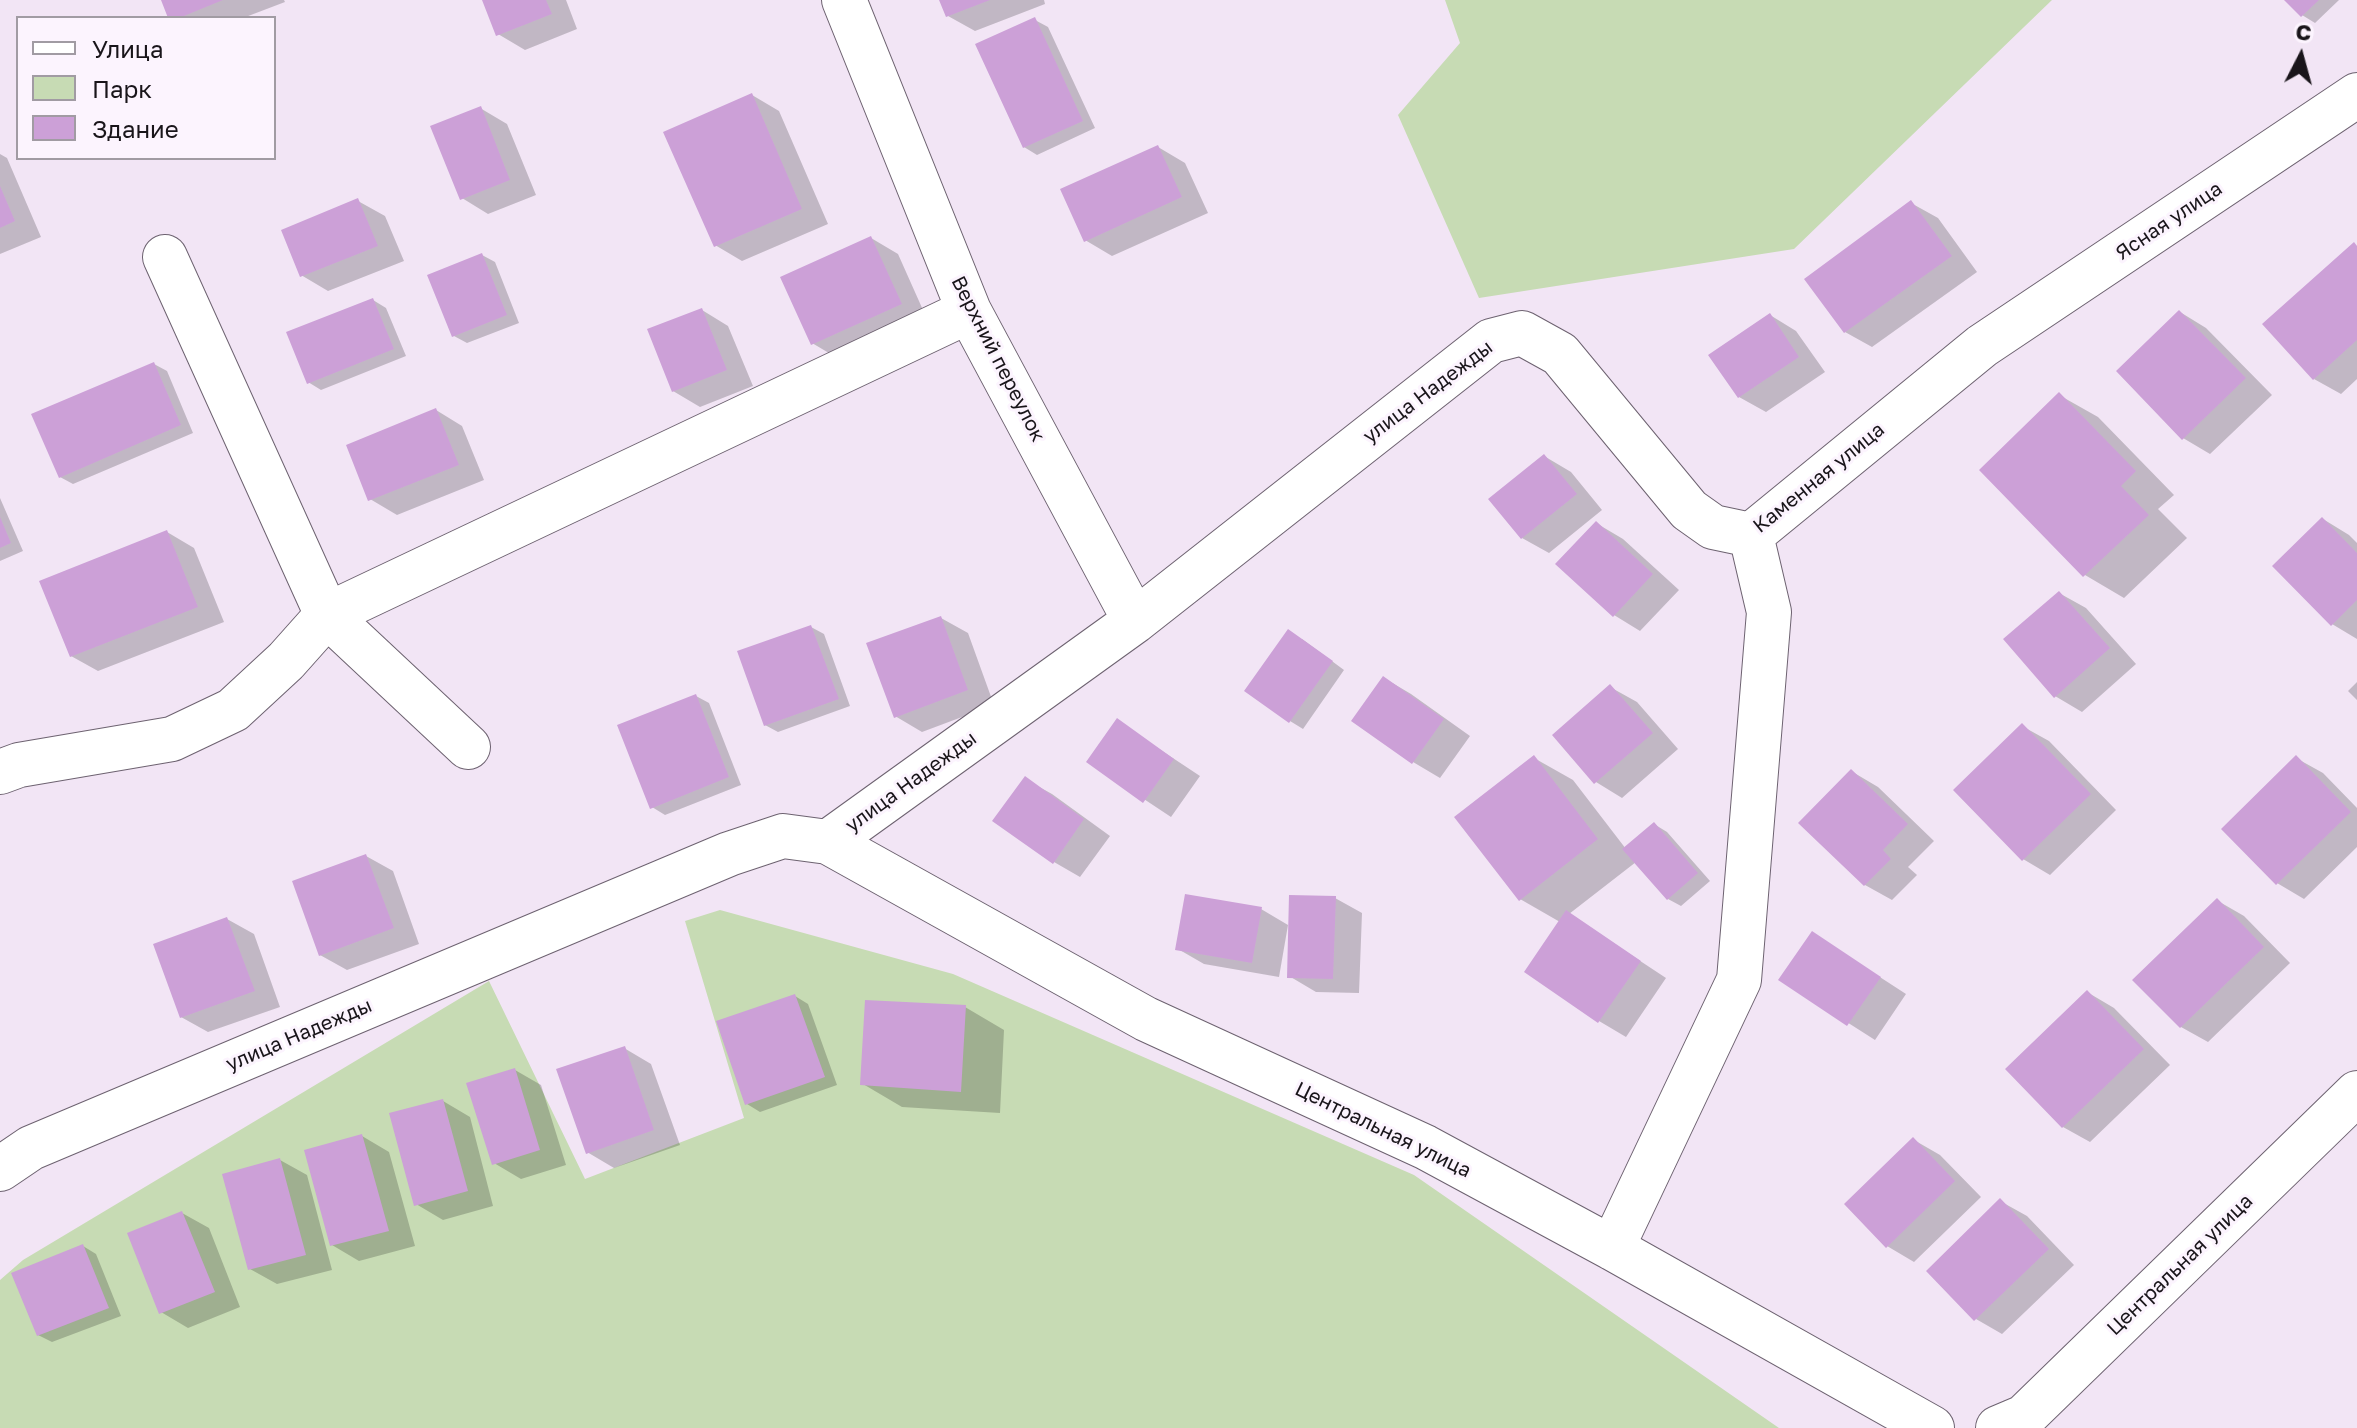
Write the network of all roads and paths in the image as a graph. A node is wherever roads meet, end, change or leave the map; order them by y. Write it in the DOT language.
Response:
graph roads {
  1 [pos="844,0"];
  2 [pos="2357,95"];
  3 [pos="165,257"];
  4 [pos="969,311"];
  5 [pos="1522,333"];
  6 [pos="1982,346"];
  7 [pos="1751,535"];
  8 [pos="327,615"];
  9 [pos="1135,621"];
  10 [pos="468,747"];
  11 [pos="0,772"];
  12 [pos="828,842"];
  13 [pos="2357,1093"];
  14 [pos="0,1169"];
  15 [pos="1612,1248"];
  16 [pos="1932,1428"];
  17 [pos="1998,1428"];
  1 -- 4 [label="street, Верхний переулок"];
  2 -- 6 [label="street, Ясная улица"];
  3 -- 8 [label="street"];
  4 -- 8 [label="street"];
  4 -- 9 [label="street, Верхний переулок"];
  5 -- 7 [label="street, Каменная улица"];
  5 -- 9 [label="street, улица Надежды"];
  6 -- 7 [label="street, Каменная улица"];
  7 -- 15 [label="street"];
  8 -- 10 [label="street"];
  8 -- 11 [label="street"];
  9 -- 12 [label="street, улица Надежды"];
  12 -- 14 [label="street, улица Надежды"];
  12 -- 15 [label="street, Центральная улица"];
  13 -- 17 [label="street, Центральная улица"];
  15 -- 16 [label="street, Центральная улица"];
}
